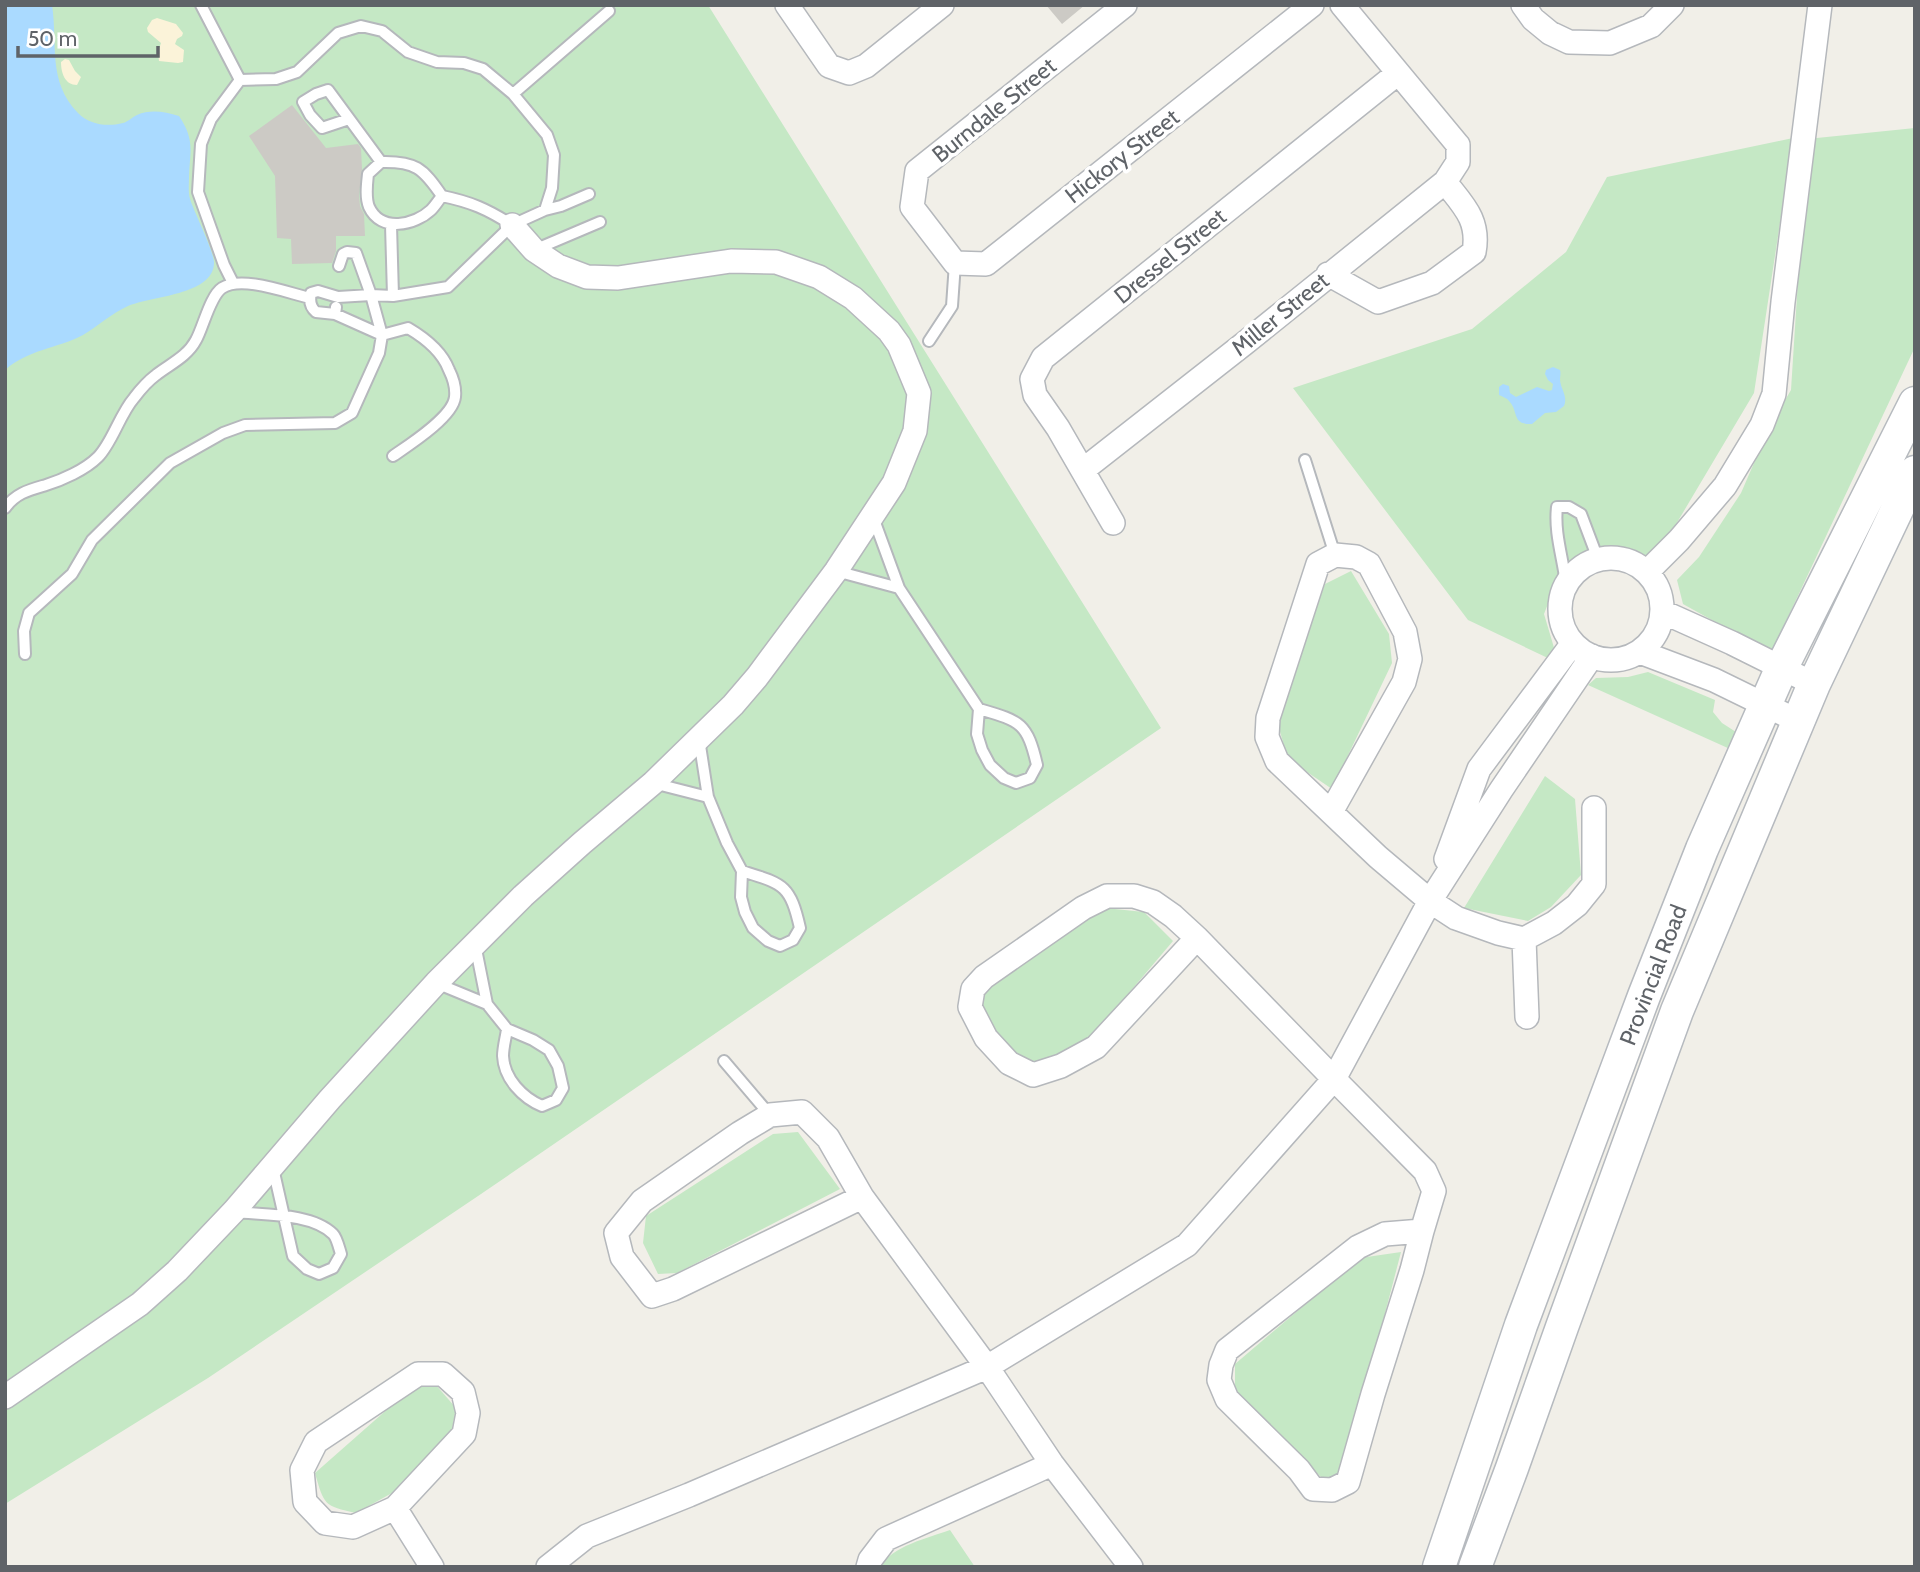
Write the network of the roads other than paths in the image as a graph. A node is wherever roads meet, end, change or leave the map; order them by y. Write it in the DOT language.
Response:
graph roads {
  1 [pos="201,5"];
  2 [pos="787,5"];
  3 [pos="943,5"];
  4 [pos="1125,5"];
  5 [pos="1312,5"];
  6 [pos="1343,5"];
  7 [pos="1523,5"];
  8 [pos="1672,5"];
  9 [pos="1820,5"];
  10 [pos="609,11"];
  11 [pos="1398,73"];
  12 [pos="240,80"];
  13 [pos="513,94"];
  14 [pos="349,119"];
  15 [pos="1458,145"];
  16 [pos="381,162"];
  17 [pos="1445,182"];
  18 [pos="589,194"];
  19 [pos="442,196"];
  20 [pos="545,210"];
  21 [pos="600,222"];
  22 [pos="391,225"];
  23 [pos="512,225"];
  24 [pos="534,250"];
  25 [pos="955,263"];
  26 [pos="339,266"];
  27 [pos="1328,274"];
  28 [pos="233,283"];
  29 [pos="372,295"];
  30 [pos="393,296"];
  31 [pos="338,297"];
  32 [pos="310,298"];
  33 [pos="335,314"];
  34 [pos="382,335"];
  35 [pos="929,341"];
  36 [pos="1915,403"];
  37 [pos="393,456"];
  38 [pos="1305,460"];
  39 [pos="1083,470"];
  40 [pos="1915,472"];
  41 [pos="5,508"];
  42 [pos="873,516"];
  43 [pos="1113,523"];
  44 [pos="1335,555"];
  45 [pos="1598,559"];
  46 [pos="836,571"];
  47 [pos="1647,572"];
  48 [pos="1566,584"];
  49 [pos="899,588"];
  50 [pos="1663,612"];
  51 [pos="1573,643"];
  52 [pos="1640,652"];
  53 [pos="25,654"];
  54 [pos="1592,656"];
  55 [pos="1782,667"];
  56 [pos="1814,684"];
  57 [pos="1765,704"];
  58 [pos="979,709"];
  59 [pos="1798,721"];
  60 [pos="699,739"];
  61 [pos="653,783"];
  62 [pos="708,797"];
  63 [pos="1594,808"];
  64 [pos="1331,812"];
  65 [pos="742,871"];
  66 [pos="1430,901"];
  67 [pos="1197,938"];
  68 [pos="1524,939"];
  69 [pos="475,944"];
  70 [pos="436,983"];
  71 [pos="487,1004"];
  72 [pos="1527,1017"];
  73 [pos="508,1029"];
  74 [pos="724,1061"];
  75 [pos="1334,1079"];
  76 [pos="770,1115"];
  77 [pos="272,1165"];
  78 [pos="862,1196"];
  79 [pos="233,1211"];
  80 [pos="283,1216"];
  81 [pos="1422,1231"];
  82 [pos="1509,1360"];
  83 [pos="987,1367"];
  84 [pos="1545,1374"];
  85 [pos="5,1397"];
  86 [pos="1052,1464"];
  87 [pos="395,1508"];
  88 [pos="432,1567"];
  89 [pos="548,1567"];
  90 [pos="868,1567"];
  91 [pos="1131,1567"];
  92 [pos="1438,1567"];
  93 [pos="1475,1567"];
  1 -- 12 [label="lane"];
  2 -- 3 [label="street"];
  4 -- 25 [label="street, Burndale Street"];
  5 -- 25 [label="street, Hickory Street"];
  6 -- 11 [label="street"];
  6 -- 15 [label="street"];
  7 -- 8 [label="street"];
  9 -- 47 [label="street"];
  10 -- 13 [label="lane"];
  11 -- 15 [label="street"];
  11 -- 39 [label="street, Dressel Street"];
  12 -- 13 [label="lane"];
  12 -- 28 [label="lane"];
  13 -- 20 [label="lane"];
  14 -- 16 [label="lane"];
  15 -- 17 [label="street, Miller Street"];
  16 -- 19 [label="lane"];
  16 -- 22 [label="lane"];
  17 -- 27 [label="street, Miller Street"];
  17 -- 27 [label="street"];
  18 -- 20 [label="lane"];
  19 -- 22 [label="lane"];
  19 -- 23 [label="lane"];
  20 -- 23 [label="lane"];
  21 -- 24 [label="lane"];
  22 -- 30 [label="lane"];
  23 -- 24 [label="street"];
  23 -- 30 [label="lane"];
  24 -- 42 [label="street"];
  25 -- 35 [label="lane"];
  26 -- 29 [label="lane"];
  27 -- 39 [label="street, Miller Street"];
  28 -- 32 [label="lane"];
  28 -- 41 [label="lane"];
  29 -- 30 [label="lane"];
  29 -- 31 [label="lane"];
  29 -- 34 [label="lane"];
  31 -- 32 [label="lane"];
  31 -- 33 [label="lane"];
  32 -- 33 [label="lane"];
  33 -- 34 [label="lane"];
  34 -- 37 [label="lane"];
  34 -- 53 [label="lane"];
  36 -- 55 [label="street, Provincial Road"];
  38 -- 44 [label="lane"];
  39 -- 43 [label="street, Dressel Street"];
  40 -- 56 [label="street, Provincial Road"];
  42 -- 46 [label="street"];
  42 -- 49 [label="lane"];
  44 -- 64 [label="street"];
  44 -- 64 [label="street"];
  45 -- 47 [label="street"];
  45 -- 48 [label="street"];
  45 -- 48 [label="lane"];
  46 -- 49 [label="lane"];
  46 -- 60 [label="street"];
  47 -- 50 [label="street"];
  48 -- 51 [label="street"];
  49 -- 58 [label="lane"];
  50 -- 52 [label="street"];
  50 -- 55 [label="street"];
  51 -- 54 [label="street"];
  51 -- 66 [label="street"];
  52 -- 54 [label="street"];
  52 -- 57 [label="street"];
  54 -- 66 [label="street"];
  55 -- 56 [label="street"];
  55 -- 57 [label="street, Provincial Road"];
  56 -- 59 [label="street, Provincial Road"];
  57 -- 59 [label="street"];
  57 -- 82 [label="street, Provincial Road"];
  58 -- 58 [label="lane"];
  59 -- 84 [label="street, Provincial Road"];
  60 -- 61 [label="street"];
  60 -- 62 [label="lane"];
  61 -- 62 [label="lane"];
  61 -- 69 [label="street"];
  62 -- 65 [label="lane"];
  63 -- 68 [label="street"];
  64 -- 66 [label="street"];
  65 -- 65 [label="lane"];
  66 -- 68 [label="street"];
  66 -- 75 [label="street"];
  67 -- 67 [label="street"];
  67 -- 75 [label="street"];
  68 -- 72 [label="street"];
  69 -- 70 [label="street"];
  69 -- 71 [label="lane"];
  70 -- 71 [label="lane"];
  70 -- 77 [label="street"];
  71 -- 73 [label="lane"];
  73 -- 73 [label="lane"];
  74 -- 76 [label="lane"];
  75 -- 81 [label="street"];
  75 -- 83 [label="street"];
  76 -- 78 [label="street"];
  76 -- 78 [label="street"];
  77 -- 79 [label="street"];
  77 -- 80 [label="lane"];
  78 -- 83 [label="street"];
  79 -- 80 [label="lane"];
  79 -- 85 [label="street"];
  80 -- 80 [label="lane"];
  81 -- 81 [label="street"];
  82 -- 84 [label="street"];
  82 -- 92 [label="street, Provincial Road"];
  83 -- 86 [label="street"];
  83 -- 89 [label="street"];
  84 -- 93 [label="street, Provincial Road"];
  86 -- 90 [label="street"];
  86 -- 91 [label="street"];
  87 -- 87 [label="street"];
  87 -- 88 [label="street"];
}
